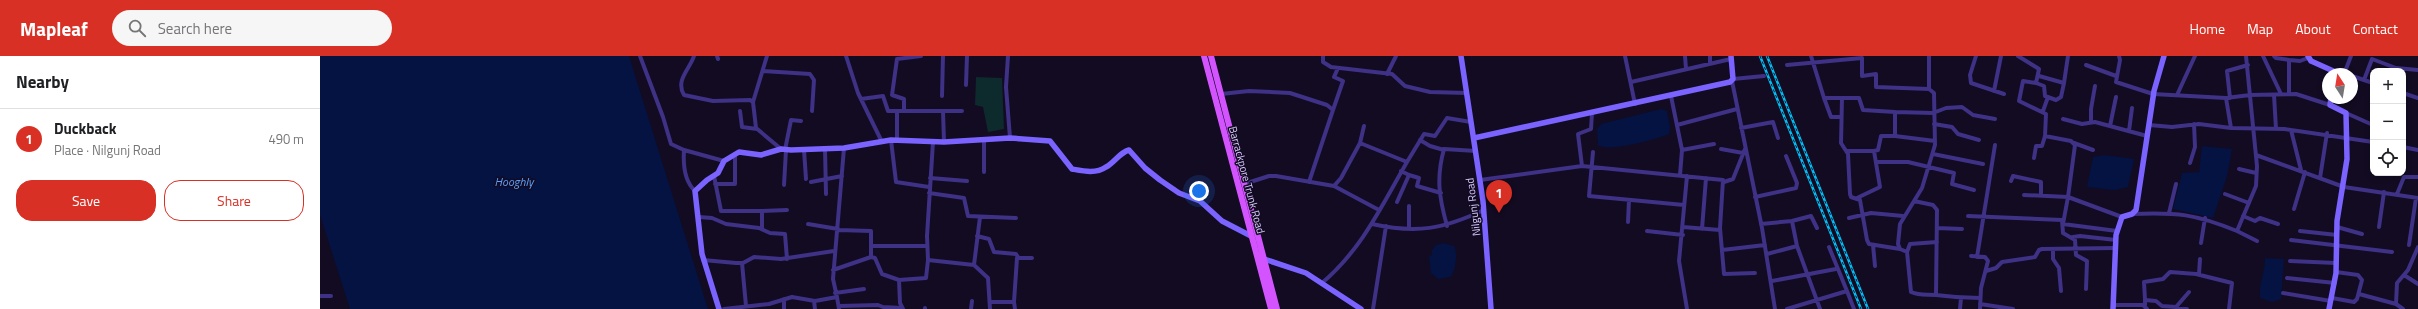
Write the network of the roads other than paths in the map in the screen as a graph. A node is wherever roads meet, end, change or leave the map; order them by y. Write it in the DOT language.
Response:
graph roads {
  1 [pos="640,56"];
  2 [pos="694,56"];
  3 [pos="767,56"];
  4 [pos="846,56"];
  5 [pos="920,56"];
  6 [pos="943,56"];
  7 [pos="967,56"];
  8 [pos="1008,56"];
  9 [pos="1204,56"];
  10 [pos="1211,56"];
  11 [pos="1323,56"];
  12 [pos="1396,56"];
  13 [pos="1461,56"];
  14 [pos="1625,56"];
  15 [pos="1685,56"];
  16 [pos="1710,56"];
  17 [pos="1811,56"];
  18 [pos="1929,56"];
  19 [pos="1976,56"];
  20 [pos="2001,56"];
  21 [pos="2018,56"];
  22 [pos="2068,56"];
  23 [pos="2119,56"];
  24 [pos="2164,56"];
  25 [pos="2195,56"];
  26 [pos="2246,56"];
  27 [pos="2263,56"];
  28 [pos="2274,56"];
  29 [pos="2351,56"];
  30 [pos="1731,57"];
  31 [pos="2308,57"];
  32 [pos="2373,58"];
  33 [pos="2289,60"];
  34 [pos="1812,61"];
  35 [pos="1710,64"];
  36 [pos="1787,65"];
  37 [pos="2086,65"];
  38 [pos="2248,65"];
  39 [pos="1338,68"];
  40 [pos="2326,68"];
  41 [pos="2346,68"];
  42 [pos="1686,69"];
  43 [pos="2418,70"];
  44 [pos="763,71"];
  45 [pos="1388,74"];
  46 [pos="1764,76"];
  47 [pos="2039,76"];
  48 [pos="2116,76"];
  49 [pos="2358,78"];
  50 [pos="1732,80"];
  51 [pos="2364,80"];
  52 [pos="1630,82"];
  53 [pos="2036,82"];
  54 [pos="2370,82"];
  55 [pos="2064,83"];
  56 [pos="966,85"];
  57 [pos="2095,86"];
  58 [pos="1929,89"];
  59 [pos="1994,90"];
  60 [pos="1467,93"];
  61 [pos="1221,94"];
  62 [pos="2004,94"];
  63 [pos="2153,94"];
  64 [pos="2281,94"];
  65 [pos="2289,94"];
  66 [pos="2406,94"];
  67 [pos="2177,95"];
  68 [pos="2250,95"];
  69 [pos="2274,95"];
  70 [pos="942,96"];
  71 [pos="1671,96"];
  72 [pos="2048,97"];
  73 [pos="2116,97"];
  74 [pos="1824,98"];
  75 [pos="1842,98"];
  76 [pos="2228,98"];
  77 [pos="2418,98"];
  78 [pos="861,99"];
  79 [pos="753,102"];
  80 [pos="1635,104"];
  81 [pos="2330,105"];
  82 [pos="2132,108"];
  83 [pos="1737,109"];
  84 [pos="904,110"];
  85 [pos="1333,110"];
  86 [pos="740,111"];
  87 [pos="812,111"];
  88 [pos="897,111"];
  89 [pos="943,111"];
  90 [pos="962,111"];
  91 [pos="1895,112"];
  92 [pos="2043,112"];
  93 [pos="1592,113"];
  94 [pos="1933,113"];
  95 [pos="2346,113"];
  96 [pos="1841,117"];
  97 [pos="1995,119"];
  98 [pos="2063,119"];
  99 [pos="801,121"];
  100 [pos="1471,122"];
  101 [pos="2091,122"];
  102 [pos="1934,124"];
  103 [pos="2194,124"];
  104 [pos="2370,124"];
  105 [pos="1677,125"];
  106 [pos="2149,125"];
  107 [pos="1364,126"];
  108 [pos="2110,126"];
  109 [pos="1741,128"];
  110 [pos="2231,128"];
  111 [pos="757,129"];
  112 [pos="2253,129"];
  113 [pos="2276,129"];
  114 [pos="2291,130"];
  115 [pos="2129,131"];
  116 [pos="2327,133"];
  117 [pos="1895,136"];
  118 [pos="2045,136"];
  119 [pos="2147,136"];
  120 [pos="2347,137"];
  121 [pos="1010,138"];
  122 [pos="1474,138"];
  123 [pos="1778,138"];
  124 [pos="894,140"];
  125 [pos="984,140"];
  126 [pos="1420,140"];
  127 [pos="1979,140"];
  128 [pos="1935,141"];
  129 [pos="2370,141"];
  130 [pos="882,142"];
  131 [pos="933,142"];
  132 [pos="944,142"];
  133 [pos="1360,142"];
  134 [pos="2074,143"];
  135 [pos="1714,144"];
  136 [pos="1995,145"];
  137 [pos="844,148"];
  138 [pos="1721,148"];
  139 [pos="1745,148"];
  140 [pos="2406,148"];
  141 [pos="784,149"];
  142 [pos="825,149"];
  143 [pos="684,150"];
  144 [pos="804,150"];
  145 [pos="1444,150"];
  146 [pos="1682,150"];
  147 [pos="2093,150"];
  148 [pos="2418,150"];
  149 [pos="1476,151"];
  150 [pos="1847,151"];
  151 [pos="1874,151"];
  152 [pos="1593,152"];
  153 [pos="1743,152"];
  154 [pos="735,154"];
  155 [pos="1933,154"];
  156 [pos="2256,155"];
  157 [pos="1786,156"];
  158 [pos="2034,158"];
  159 [pos="724,161"];
  160 [pos="1407,162"];
  161 [pos="1877,162"];
  162 [pos="2190,163"];
  163 [pos="1983,164"];
  164 [pos="1582,166"];
  165 [pos="1591,166"];
  166 [pos="1929,166"];
  167 [pos="2239,169"];
  168 [pos="1401,171"];
  169 [pos="2303,171"];
  170 [pos="984,172"];
  171 [pos="2256,173"];
  172 [pos="1408,174"];
  173 [pos="1680,175"];
  174 [pos="714,176"];
  175 [pos="842,176"];
  176 [pos="1687,176"];
  177 [pos="2418,177"];
  178 [pos="825,178"];
  179 [pos="930,178"];
  180 [pos="1706,178"];
  181 [pos="2320,178"];
  182 [pos="806,179"];
  183 [pos="1480,180"];
  184 [pos="968,181"];
  185 [pos="2011,181"];
  186 [pos="811,182"];
  187 [pos="1309,182"];
  188 [pos="1724,182"];
  189 [pos="715,184"];
  190 [pos="1244,184"];
  191 [pos="2176,184"];
  192 [pos="784,185"];
  193 [pos="1334,186"];
  194 [pos="929,187"];
  195 [pos="2344,187"];
  196 [pos="1974,190"];
  197 [pos="695,191"];
  198 [pos="2384,192"];
  199 [pos="929,193"];
  200 [pos="1441,193"];
  201 [pos="826,194"];
  202 [pos="2041,194"];
  203 [pos="2225,194"];
  204 [pos="2397,194"];
  205 [pos="2024,195"];
  206 [pos="1755,197"];
  207 [pos="2068,197"];
  208 [pos="1857,198"];
  209 [pos="2417,198"];
  210 [pos="1629,200"];
  211 [pos="1914,201"];
  212 [pos="1397,202"];
  213 [pos="2249,203"];
  214 [pos="1684,205"];
  215 [pos="1409,206"];
  216 [pos="2294,209"];
  217 [pos="787,210"];
  218 [pos="1379,210"];
  219 [pos="1484,210"];
  220 [pos="762,211"];
  221 [pos="2169,213"];
  222 [pos="2132,214"];
  223 [pos="1863,215"];
  224 [pos="1903,216"];
  225 [pos="1968,216"];
  226 [pos="2243,216"];
  227 [pos="699,217"];
  228 [pos="980,217"];
  229 [pos="2122,217"];
  230 [pos="1016,218"];
  231 [pos="1849,218"];
  232 [pos="1985,218"];
  233 [pos="2205,218"];
  234 [pos="1792,220"];
  235 [pos="1628,222"];
  236 [pos="808,224"];
  237 [pos="1372,224"];
  238 [pos="1761,224"];
  239 [pos="2063,224"];
  240 [pos="2278,224"];
  241 [pos="1386,226"];
  242 [pos="1447,226"];
  243 [pos="1683,227"];
  244 [pos="2337,227"];
  245 [pos="2379,227"];
  246 [pos="1818,228"];
  247 [pos="1937,228"];
  248 [pos="762,229"];
  249 [pos="1409,229"];
  250 [pos="1702,229"];
  251 [pos="1962,229"];
  252 [pos="838,230"];
  253 [pos="1720,230"];
  254 [pos="1647,231"];
  255 [pos="2117,231"];
  256 [pos="2237,231"];
  257 [pos="2300,231"];
  258 [pos="2362,234"];
  259 [pos="1683,235"];
  260 [pos="2337,235"];
  261 [pos="977,236"];
  262 [pos="1251,236"];
  263 [pos="2073,237"];
  264 [pos="2116,240"];
  265 [pos="2292,240"];
  266 [pos="2257,241"];
  267 [pos="1937,242"];
  268 [pos="2201,243"];
  269 [pos="2337,244"];
  270 [pos="1765,245"];
  271 [pos="1873,245"];
  272 [pos="2409,245"];
  273 [pos="871,246"];
  274 [pos="926,246"];
  275 [pos="1797,246"];
  276 [pos="1829,247"];
  277 [pos="2418,247"];
  278 [pos="2076,248"];
  279 [pos="2115,248"];
  280 [pos="1900,249"];
  281 [pos="2053,249"];
  282 [pos="1722,250"];
  283 [pos="834,251"];
  284 [pos="1907,252"];
  285 [pos="2392,252"];
  286 [pos="1767,254"];
  287 [pos="1971,256"];
  288 [pos="870,257"];
  289 [pos="1018,257"];
  290 [pos="1977,257"];
  291 [pos="1032,258"];
  292 [pos="1260,258"];
  293 [pos="787,259"];
  294 [pos="2200,259"];
  295 [pos="703,260"];
  296 [pos="928,260"];
  297 [pos="2290,261"];
  298 [pos="742,263"];
  299 [pos="2336,263"];
  300 [pos="974,265"];
  301 [pos="1875,266"];
  302 [pos="1836,269"];
  303 [pos="833,270"];
  304 [pos="1986,271"];
  305 [pos="2336,272"];
  306 [pos="1755,273"];
  307 [pos="2199,274"];
  308 [pos="1806,275"];
  309 [pos="2404,275"];
  310 [pos="2287,278"];
  311 [pos="899,280"];
  312 [pos="1772,281"];
  313 [pos="1322,283"];
  314 [pos="2335,283"];
  315 [pos="2418,284"];
  316 [pos="864,289"];
  317 [pos="2086,289"];
  318 [pos="1847,291"];
  319 [pos="2060,291"];
  320 [pos="2189,292"];
  321 [pos="2283,293"];
  322 [pos="2359,294"];
  323 [pos="836,295"];
  324 [pos="1936,295"];
  325 [pos="320,296"];
  326 [pos="331,296"];
  327 [pos="1961,298"];
  328 [pos="1980,298"];
  329 [pos="784,299"];
  330 [pos="2145,300"];
  331 [pos="2331,300"];
  332 [pos="814,301"];
  333 [pos="972,301"];
  334 [pos="1817,301"];
  335 [pos="990,302"];
  336 [pos="1014,302"];
  337 [pos="2396,304"];
  338 [pos="746,306"];
  339 [pos="1980,306"];
  340 [pos="752,307"];
  341 [pos="839,307"];
  342 [pos="2113,307"];
  343 [pos="2146,307"];
  344 [pos="902,308"];
  345 [pos="719,309"];
  346 [pos="724,309"];
  347 [pos="784,309"];
  348 [pos="815,309"];
  349 [pos="971,309"];
  350 [pos="990,309"];
  351 [pos="1015,309"];
  352 [pos="1271,309"];
  353 [pos="1277,309"];
  354 [pos="1361,309"];
  355 [pos="1373,309"];
  356 [pos="1491,309"];
  357 [pos="1687,309"];
  358 [pos="1775,309"];
  359 [pos="1787,309"];
  360 [pos="1820,309"];
  361 [pos="1854,309"];
  362 [pos="1960,309"];
  363 [pos="2013,309"];
  364 [pos="2176,309"];
  365 [pos="2187,309"];
  366 [pos="2229,309"];
  367 [pos="2329,309"];
  368 [pos="2403,309"];
  1 -- 143 [label="street"];
  2 -- 79 [label="street"];
  3 -- 44 [label="street"];
  4 -- 78 [label="street"];
  5 -- 84 [label="street"];
  6 -- 70 [label="street"];
  7 -- 56 [label="street"];
  8 -- 121 [label="street"];
  9 -- 262 [label="main road, Barrackpore Trunk Road"];
  10 -- 61 [label="main road, Barrackpore Trunk Road"];
  11 -- 39 [label="street"];
  12 -- 45 [label="street"];
  13 -- 60 [label="street, Nilgunj Road"];
  14 -- 52 [label="street"];
  15 -- 42 [label="street"];
  16 -- 35 [label="street"];
  17 -- 34 [label="street"];
  18 -- 58 [label="street"];
  19 -- 59 [label="street"];
  20 -- 59 [label="street"];
  21 -- 47 [label="street"];
  22 -- 55 [label="street"];
  23 -- 48 [label="street"];
  24 -- 63 [label="street"];
  25 -- 67 [label="street"];
  26 -- 38 [label="street"];
  27 -- 64 [label="street"];
  28 -- 33 [label="street"];
  29 -- 41 [label="street"];
  30 -- 35 [label="street"];
  30 -- 50 [label="street"];
  31 -- 33 [label="street"];
  31 -- 40 [label="street"];
  32 -- 43 [label="street"];
  32 -- 51 [label="street"];
  33 -- 65 [label="street"];
  34 -- 36 [label="street"];
  34 -- 58 [label="street"];
  34 -- 74 [label="street"];
  35 -- 42 [label="street"];
  37 -- 48 [label="street"];
  38 -- 68 [label="street"];
  38 -- 76 [label="street"];
  39 -- 45 [label="street"];
  39 -- 85 [label="street"];
  42 -- 52 [label="street"];
  44 -- 79 [label="street"];
  44 -- 87 [label="street"];
  45 -- 60 [label="street"];
  46 -- 50 [label="street"];
  47 -- 53 [label="street"];
  47 -- 55 [label="street"];
  48 -- 63 [label="street"];
  49 -- 51 [label="street"];
  50 -- 71 [label="street"];
  50 -- 83 [label="street"];
  51 -- 54 [label="street"];
  52 -- 80 [label="street"];
  53 -- 72 [label="street"];
  53 -- 92 [label="street"];
  55 -- 72 [label="street"];
  57 -- 101 [label="street"];
  58 -- 94 [label="street"];
  59 -- 62 [label="street"];
  60 -- 100 [label="street, Nilgunj Road"];
  61 -- 85 [label="street"];
  61 -- 190 [label="main road, Barrackpore Trunk Road"];
  63 -- 67 [label="street"];
  63 -- 106 [label="street"];
  64 -- 65 [label="street"];
  64 -- 69 [label="street"];
  65 -- 81 [label="street"];
  66 -- 77 [label="street"];
  67 -- 76 [label="street"];
  68 -- 69 [label="street"];
  68 -- 76 [label="street"];
  68 -- 112 [label="street"];
  69 -- 113 [label="street"];
  71 -- 80 [label="street"];
  71 -- 105 [label="street"];
  72 -- 92 [label="street"];
  73 -- 108 [label="street"];
  74 -- 75 [label="street"];
  74 -- 96 [label="street"];
  75 -- 91 [label="street"];
  75 -- 96 [label="street"];
  76 -- 110 [label="street"];
  78 -- 88 [label="street"];
  78 -- 130 [label="street"];
  79 -- 111 [label="street"];
  80 -- 93 [label="street"];
  81 -- 95 [label="street"];
  82 -- 115 [label="street"];
  83 -- 105 [label="street"];
  83 -- 109 [label="street"];
  84 -- 88 [label="street"];
  84 -- 89 [label="street"];
  85 -- 187 [label="street"];
  86 -- 111 [label="street"];
  88 -- 124 [label="street"];
  89 -- 90 [label="street"];
  89 -- 132 [label="street"];
  91 -- 94 [label="street"];
  91 -- 117 [label="street"];
  92 -- 118 [label="street"];
  93 -- 122 [label="street"];
  93 -- 164 [label="street"];
  94 -- 97 [label="street"];
  94 -- 102 [label="street"];
  95 -- 104 [label="street"];
  95 -- 120 [label="street"];
  96 -- 150 [label="street"];
  98 -- 101 [label="street"];
  99 -- 141 [label="street"];
  100 -- 122 [label="street, Nilgunj Road"];
  100 -- 126 [label="street"];
  101 -- 108 [label="street"];
  102 -- 127 [label="street"];
  102 -- 128 [label="street"];
  103 -- 106 [label="street"];
  103 -- 110 [label="street"];
  103 -- 162 [label="street"];
  105 -- 146 [label="street"];
  106 -- 119 [label="street"];
  107 -- 133 [label="street"];
  108 -- 115 [label="street"];
  109 -- 123 [label="street"];
  109 -- 139 [label="street"];
  110 -- 112 [label="street"];
  111 -- 141 [label="street"];
  112 -- 113 [label="street"];
  112 -- 156 [label="street"];
  113 -- 114 [label="street"];
  114 -- 116 [label="street"];
  114 -- 169 [label="street"];
  115 -- 119 [label="street"];
  116 -- 120 [label="street"];
  116 -- 181 [label="street"];
  117 -- 128 [label="street"];
  117 -- 151 [label="street"];
  118 -- 134 [label="street"];
  118 -- 158 [label="street"];
  119 -- 222 [label="street"];
  120 -- 129 [label="street"];
  120 -- 195 [label="street"];
  121 -- 125 [label="street"];
  121 -- 262 [label="street"];
  122 -- 149 [label="street, Nilgunj Road"];
  124 -- 130 [label="street"];
  124 -- 131 [label="street"];
  124 -- 194 [label="street"];
  125 -- 132 [label="street"];
  125 -- 170 [label="street"];
  126 -- 145 [label="street"];
  126 -- 160 [label="street"];
  128 -- 155 [label="street"];
  130 -- 137 [label="street"];
  131 -- 132 [label="street"];
  131 -- 179 [label="street"];
  133 -- 160 [label="street"];
  133 -- 193 [label="street"];
  134 -- 147 [label="street"];
  134 -- 207 [label="street"];
  135 -- 146 [label="street"];
  136 -- 232 [label="street"];
  137 -- 142 [label="street"];
  137 -- 175 [label="street"];
  138 -- 153 [label="street"];
  139 -- 153 [label="street"];
  139 -- 206 [label="street"];
  140 -- 148 [label="street"];
  141 -- 144 [label="street"];
  141 -- 154 [label="street"];
  141 -- 192 [label="street"];
  142 -- 144 [label="street"];
  142 -- 178 [label="street"];
  143 -- 159 [label="street"];
  143 -- 197 [label="street"];
  144 -- 182 [label="street"];
  145 -- 149 [label="street"];
  145 -- 200 [label="street"];
  146 -- 173 [label="street"];
  149 -- 183 [label="street, Nilgunj Road"];
  150 -- 151 [label="street"];
  150 -- 208 [label="street"];
  151 -- 161 [label="street"];
  152 -- 165 [label="street"];
  153 -- 188 [label="street"];
  154 -- 159 [label="street"];
  154 -- 189 [label="street"];
  155 -- 163 [label="street"];
  155 -- 166 [label="street"];
  156 -- 169 [label="street"];
  156 -- 171 [label="street"];
  157 -- 206 [label="street"];
  159 -- 174 [label="street"];
  160 -- 168 [label="street"];
  161 -- 166 [label="street"];
  161 -- 208 [label="street"];
  164 -- 165 [label="street"];
  164 -- 183 [label="street"];
  165 -- 173 [label="street"];
  165 -- 210 [label="street"];
  166 -- 196 [label="street"];
  166 -- 211 [label="street"];
  167 -- 171 [label="street"];
  168 -- 172 [label="street"];
  168 -- 218 [label="street"];
  169 -- 181 [label="street"];
  169 -- 216 [label="street"];
  171 -- 213 [label="street"];
  172 -- 200 [label="street"];
  172 -- 212 [label="street"];
  173 -- 176 [label="street"];
  174 -- 189 [label="street"];
  174 -- 197 [label="street"];
  175 -- 178 [label="street"];
  175 -- 252 [label="street"];
  176 -- 180 [label="street"];
  176 -- 214 [label="street"];
  177 -- 204 [label="street"];
  178 -- 186 [label="street"];
  178 -- 201 [label="street"];
  179 -- 184 [label="street"];
  179 -- 194 [label="street"];
  180 -- 188 [label="street"];
  180 -- 250 [label="street"];
  181 -- 195 [label="street"];
  183 -- 219 [label="street, Nilgunj Road"];
  185 -- 202 [label="street"];
  187 -- 190 [label="street"];
  187 -- 193 [label="street"];
  188 -- 253 [label="street"];
  189 -- 220 [label="street"];
  190 -- 292 [label="main road, Barrackpore Trunk Road"];
  191 -- 221 [label="street"];
  193 -- 218 [label="street"];
  194 -- 199 [label="street"];
  195 -- 198 [label="street"];
  195 -- 244 [label="street"];
  197 -- 227 [label="street"];
  198 -- 204 [label="street"];
  198 -- 245 [label="street"];
  199 -- 228 [label="street"];
  199 -- 274 [label="street"];
  200 -- 242 [label="street"];
  202 -- 205 [label="street"];
  202 -- 207 [label="street"];
  203 -- 213 [label="street"];
  204 -- 209 [label="street"];
  206 -- 238 [label="street"];
  207 -- 229 [label="street"];
  207 -- 239 [label="street"];
  208 -- 223 [label="street"];
  209 -- 272 [label="street"];
  210 -- 214 [label="street"];
  210 -- 235 [label="street"];
  211 -- 224 [label="street"];
  211 -- 247 [label="street"];
  213 -- 226 [label="street"];
  214 -- 243 [label="street"];
  215 -- 249 [label="street"];
  217 -- 220 [label="street"];
  218 -- 237 [label="street"];
  219 -- 242 [label="street"];
  219 -- 356 [label="street, Nilgunj Road"];
  220 -- 248 [label="street"];
  221 -- 222 [label="street"];
  221 -- 233 [label="street"];
  222 -- 229 [label="street"];
  223 -- 224 [label="street"];
  223 -- 231 [label="street"];
  223 -- 271 [label="street"];
  224 -- 280 [label="street"];
  225 -- 232 [label="street"];
  226 -- 240 [label="street"];
  226 -- 256 [label="street"];
  227 -- 248 [label="street"];
  227 -- 295 [label="street"];
  228 -- 230 [label="street"];
  228 -- 261 [label="street"];
  229 -- 255 [label="street"];
  232 -- 239 [label="street"];
  232 -- 290 [label="street"];
  233 -- 256 [label="street"];
  233 -- 268 [label="street"];
  234 -- 238 [label="street"];
  234 -- 246 [label="street"];
  234 -- 275 [label="street"];
  236 -- 252 [label="street"];
  237 -- 241 [label="street"];
  237 -- 313 [label="street"];
  238 -- 270 [label="street"];
  239 -- 255 [label="street"];
  239 -- 263 [label="street"];
  241 -- 249 [label="street"];
  241 -- 355 [label="street"];
  242 -- 249 [label="street"];
  243 -- 250 [label="street"];
  243 -- 259 [label="street"];
  244 -- 258 [label="street"];
  244 -- 260 [label="street"];
  247 -- 251 [label="street"];
  247 -- 267 [label="street"];
  248 -- 293 [label="street"];
  250 -- 253 [label="street"];
  252 -- 273 [label="street"];
  252 -- 283 [label="street"];
  253 -- 282 [label="street"];
  254 -- 259 [label="street"];
  255 -- 264 [label="street"];
  256 -- 266 [label="street"];
  257 -- 260 [label="street"];
  259 -- 357 [label="street"];
  260 -- 269 [label="street"];
  261 -- 289 [label="street"];
  261 -- 300 [label="street"];
  262 -- 292 [label="main road, Barrackpore Trunk Road"];
  263 -- 264 [label="street"];
  263 -- 278 [label="street"];
  264 -- 279 [label="street"];
  265 -- 269 [label="street"];
  267 -- 284 [label="street"];
  267 -- 324 [label="street"];
  269 -- 285 [label="street"];
  269 -- 299 [label="street"];
  270 -- 282 [label="street"];
  270 -- 286 [label="street"];
  271 -- 280 [label="street"];
  271 -- 301 [label="street"];
  273 -- 274 [label="street"];
  273 -- 288 [label="street"];
  274 -- 296 [label="street"];
  275 -- 286 [label="street"];
  275 -- 308 [label="street"];
  276 -- 302 [label="street"];
  277 -- 309 [label="street"];
  278 -- 279 [label="street"];
  278 -- 281 [label="street"];
  278 -- 317 [label="street"];
  279 -- 342 [label="street"];
  280 -- 284 [label="street"];
  281 -- 304 [label="street"];
  281 -- 319 [label="street"];
  282 -- 306 [label="street"];
  283 -- 293 [label="street"];
  283 -- 303 [label="street"];
  284 -- 324 [label="street"];
  286 -- 312 [label="street"];
  287 -- 290 [label="street"];
  288 -- 303 [label="street"];
  288 -- 311 [label="street"];
  289 -- 291 [label="street"];
  289 -- 336 [label="street"];
  290 -- 304 [label="street"];
  292 -- 313 [label="street"];
  292 -- 352 [label="main road, Barrackpore Trunk Road"];
  292 -- 353 [label="main road, Barrackpore Trunk Road"];
  293 -- 298 [label="street"];
  294 -- 307 [label="street"];
  295 -- 298 [label="street"];
  295 -- 345 [label="street"];
  296 -- 300 [label="street"];
  296 -- 311 [label="street"];
  297 -- 299 [label="street"];
  298 -- 338 [label="street"];
  299 -- 305 [label="street"];
  300 -- 335 [label="street"];
  302 -- 308 [label="street"];
  302 -- 318 [label="street"];
  303 -- 323 [label="street"];
  304 -- 328 [label="street"];
  305 -- 314 [label="street"];
  305 -- 322 [label="street"];
  307 -- 330 [label="street"];
  307 -- 366 [label="street"];
  308 -- 312 [label="street"];
  308 -- 334 [label="street"];
  309 -- 315 [label="street"];
  309 -- 337 [label="street"];
  310 -- 314 [label="street"];
  311 -- 344 [label="street"];
  312 -- 358 [label="street"];
  313 -- 354 [label="street"];
  314 -- 331 [label="street"];
  316 -- 323 [label="street"];
  318 -- 334 [label="street"];
  318 -- 361 [label="street"];
  320 -- 330 [label="street"];
  321 -- 331 [label="street"];
  322 -- 331 [label="street"];
  322 -- 337 [label="street"];
  323 -- 332 [label="street"];
  323 -- 341 [label="street"];
  324 -- 327 [label="street"];
  325 -- 326 [label="street"];
  327 -- 328 [label="street"];
  327 -- 362 [label="street"];
  328 -- 339 [label="street"];
  329 -- 332 [label="street"];
  329 -- 340 [label="street"];
  329 -- 347 [label="street"];
  330 -- 343 [label="street"];
  331 -- 367 [label="street"];
  332 -- 348 [label="street"];
  333 -- 349 [label="street"];
  334 -- 359 [label="street"];
  334 -- 360 [label="street"];
  335 -- 336 [label="street"];
  335 -- 350 [label="street"];
  336 -- 351 [label="street"];
  337 -- 368 [label="street"];
  338 -- 340 [label="street"];
  338 -- 346 [label="street"];
  339 -- 363 [label="street"];
  341 -- 344 [label="street"];
  342 -- 343 [label="street"];
  364 -- 365 [label="street"];
}
